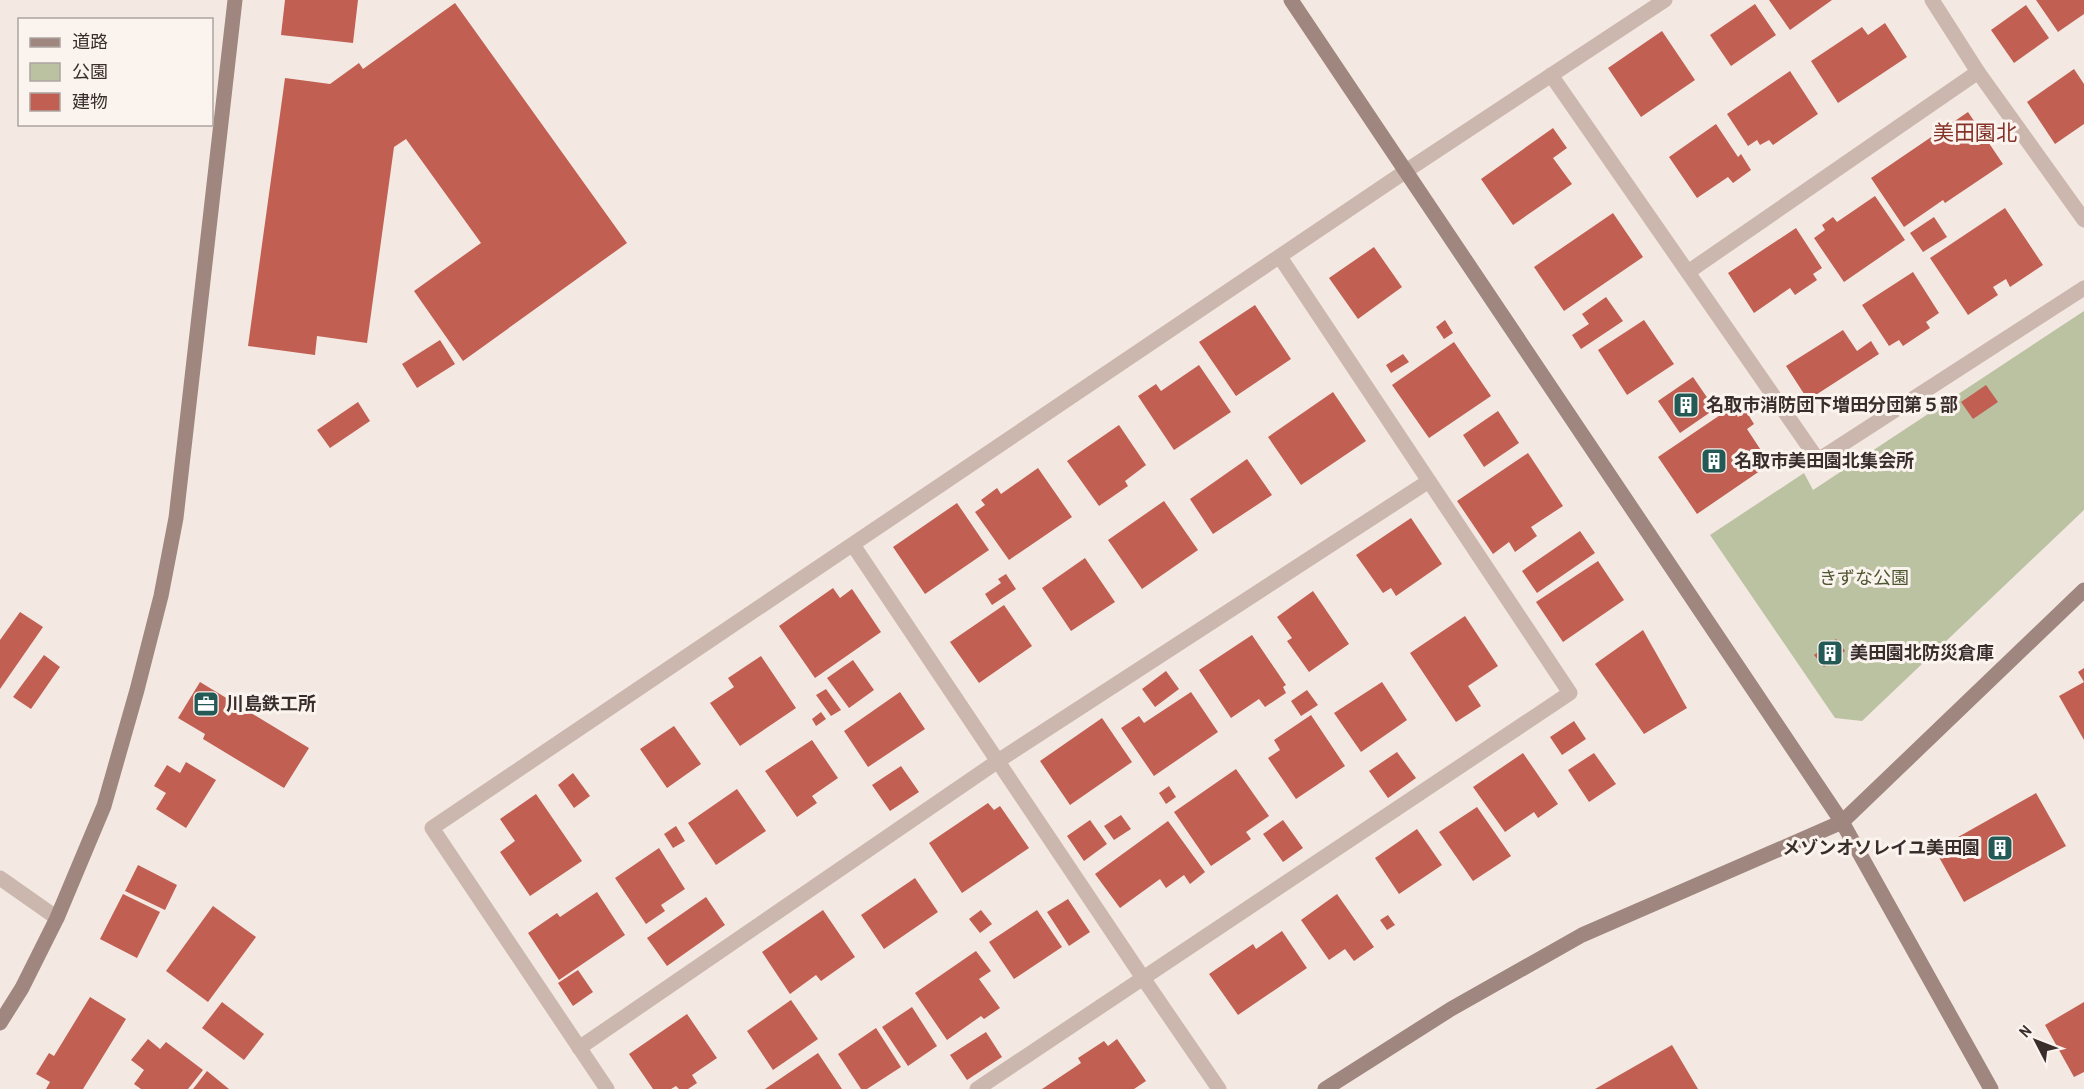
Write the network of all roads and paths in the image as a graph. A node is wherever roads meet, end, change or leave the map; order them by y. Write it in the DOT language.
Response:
graph roads {
  1 [pos="235,0"];
  2 [pos="1291,0"];
  3 [pos="1665,0"];
  4 [pos="1932,0"];
  5 [pos="1978,72"];
  6 [pos="1551,75"];
  7 [pos="1406,171"];
  8 [pos="2084,220"];
  9 [pos="1280,256"];
  10 [pos="1688,272"];
  11 [pos="2084,288"];
  12 [pos="1429,481"];
  13 [pos="853,544"];
  14 [pos="2084,590"];
  15 [pos="998,761"];
  16 [pos="1842,822"];
  17 [pos="0,878"];
  18 [pos="57,918"];
  19 [pos="1143,978"];
  20 [pos="0,1023"];
  21 [pos="579,1048"];
  22 [pos="607,1089"];
  23 [pos="977,1089"];
  24 [pos="1219,1089"];
  25 [pos="1324,1089"];
  26 [pos="1991,1089"];
  1 -- 18 [label="street"];
  2 -- 7 [label="street"];
  3 -- 6 [label="street"];
  4 -- 5 [label="street"];
  5 -- 8 [label="street"];
  5 -- 10 [label="street"];
  6 -- 7 [label="street"];
  6 -- 10 [label="street"];
  7 -- 9 [label="street"];
  7 -- 16 [label="street"];
  9 -- 12 [label="street"];
  9 -- 13 [label="street"];
  10 -- 11 [label="street"];
  12 -- 15 [label="street"];
  12 -- 19 [label="street"];
  13 -- 15 [label="street"];
  13 -- 21 [label="street"];
  14 -- 16 [label="street"];
  15 -- 19 [label="street"];
  15 -- 21 [label="street"];
  16 -- 25 [label="street"];
  16 -- 26 [label="street"];
  17 -- 18 [label="street"];
  18 -- 20 [label="street"];
  19 -- 23 [label="street"];
  19 -- 24 [label="street"];
  21 -- 22 [label="street"];
}
